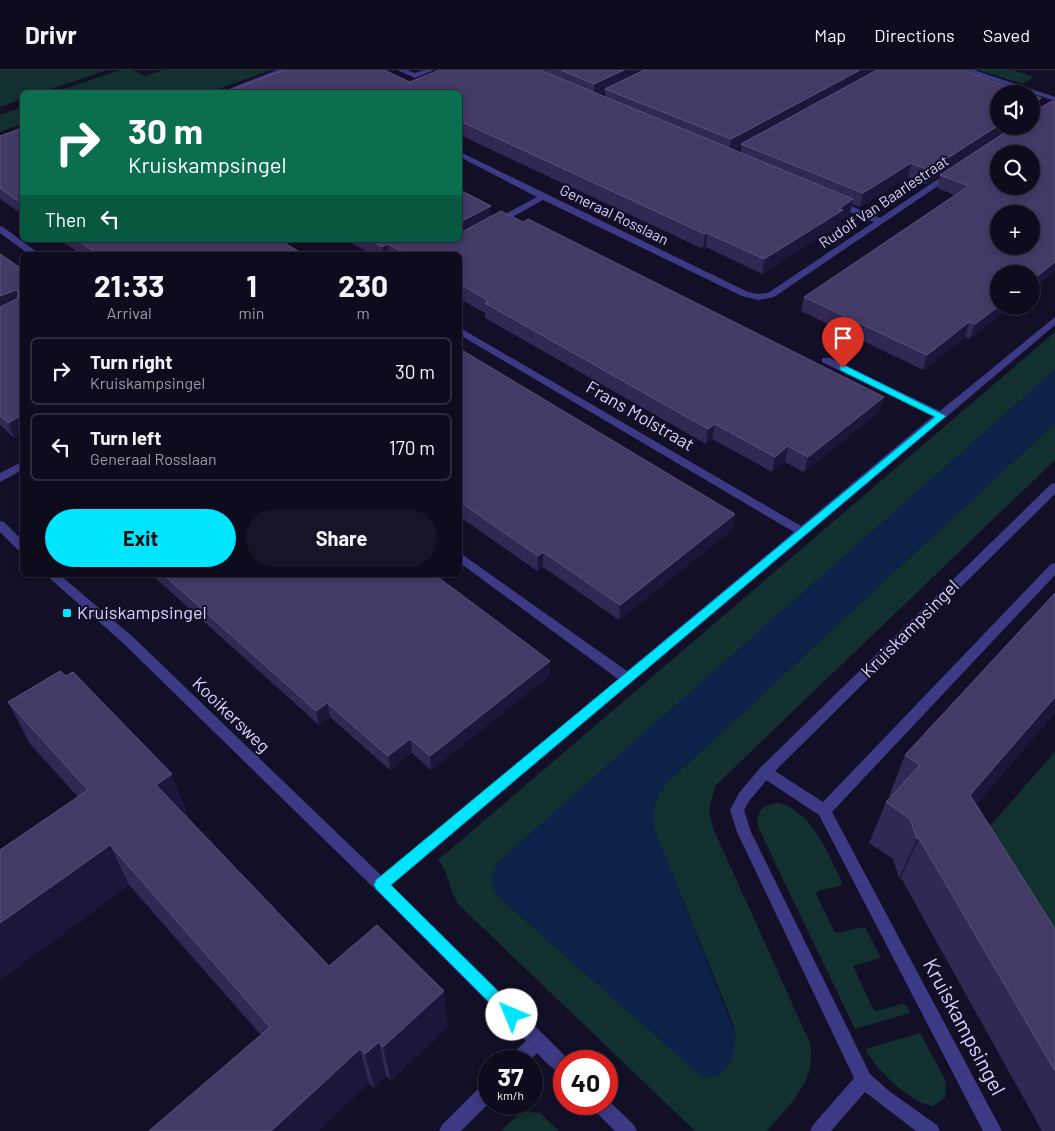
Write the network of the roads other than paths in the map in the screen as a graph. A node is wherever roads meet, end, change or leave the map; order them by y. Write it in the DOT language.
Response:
graph roads {
  1 [pos="284,70"];
  2 [pos="401,70"];
  3 [pos="430,70"];
  4 [pos="967,70"];
  5 [pos="229,90"];
  6 [pos="1055,99"];
  7 [pos="462,155"];
  8 [pos="960,168"];
  9 [pos="543,197"];
  10 [pos="830,200"];
  11 [pos="880,221"];
  12 [pos="0,229"];
  13 [pos="483,230"];
  14 [pos="32,252"];
  15 [pos="758,297"];
  16 [pos="1055,320"];
  17 [pos="462,332"];
  18 [pos="826,360"];
  19 [pos="942,416"];
  20 [pos="20,467"];
  21 [pos="0,478"];
  22 [pos="1055,487"];
  23 [pos="0,525"];
  24 [pos="802,532"];
  25 [pos="20,545"];
  26 [pos="462,558"];
  27 [pos="1055,567"];
  28 [pos="54,577"];
  29 [pos="627,678"];
  30 [pos="765,772"];
  31 [pos="824,811"];
  32 [pos="381,885"];
  33 [pos="538,1041"];
  34 [pos="529,1050"];
  35 [pos="553,1056"];
  36 [pos="864,1080"];
  37 [pos="478,1101"];
  38 [pos="611,1115"];
  39 [pos="448,1131"];
  40 [pos="628,1131"];
  41 [pos="819,1131"];
  42 [pos="931,1131"];
  43 [pos="993,1131"];
  1 -- 5 [label="street"];
  2 -- 3 [label="street"];
  4 -- 6 [label="street"];
  7 -- 9 [label="street, Generaal Rosslaan"];
  8 -- 11 [label="street, Rudolf Van Baarlestraat"];
  9 -- 13 [label="street"];
  9 -- 15 [label="street, Generaal Rosslaan"];
  10 -- 11 [label="street"];
  11 -- 15 [label="street, Rudolf Van Baarlestraat"];
  12 -- 14 [label="street"];
  16 -- 19 [label="street"];
  17 -- 24 [label="street, Frans Molstraat"];
  18 -- 19 [label="street"];
  19 -- 24 [label="street"];
  20 -- 21 [label="street"];
  22 -- 30 [label="street, Kruiskampsingel"];
  23 -- 25 [label="street"];
  24 -- 29 [label="street"];
  26 -- 29 [label="street"];
  27 -- 31 [label="street"];
  28 -- 32 [label="street, Kooikersweg"];
  29 -- 32 [label="street"];
  30 -- 31 [label="street, Kruiskampsingel"];
  30 -- 36 [label="street, Kruiskampsingel"];
  31 -- 43 [label="street, Kruiskampsingel"];
  32 -- 33 [label="street"];
  33 -- 34 [label="street"];
  33 -- 35 [label="street"];
  36 -- 41 [label="street"];
  36 -- 42 [label="street, Kruiskampsingel"];
  37 -- 39 [label="street"];
  38 -- 40 [label="street"];
}
